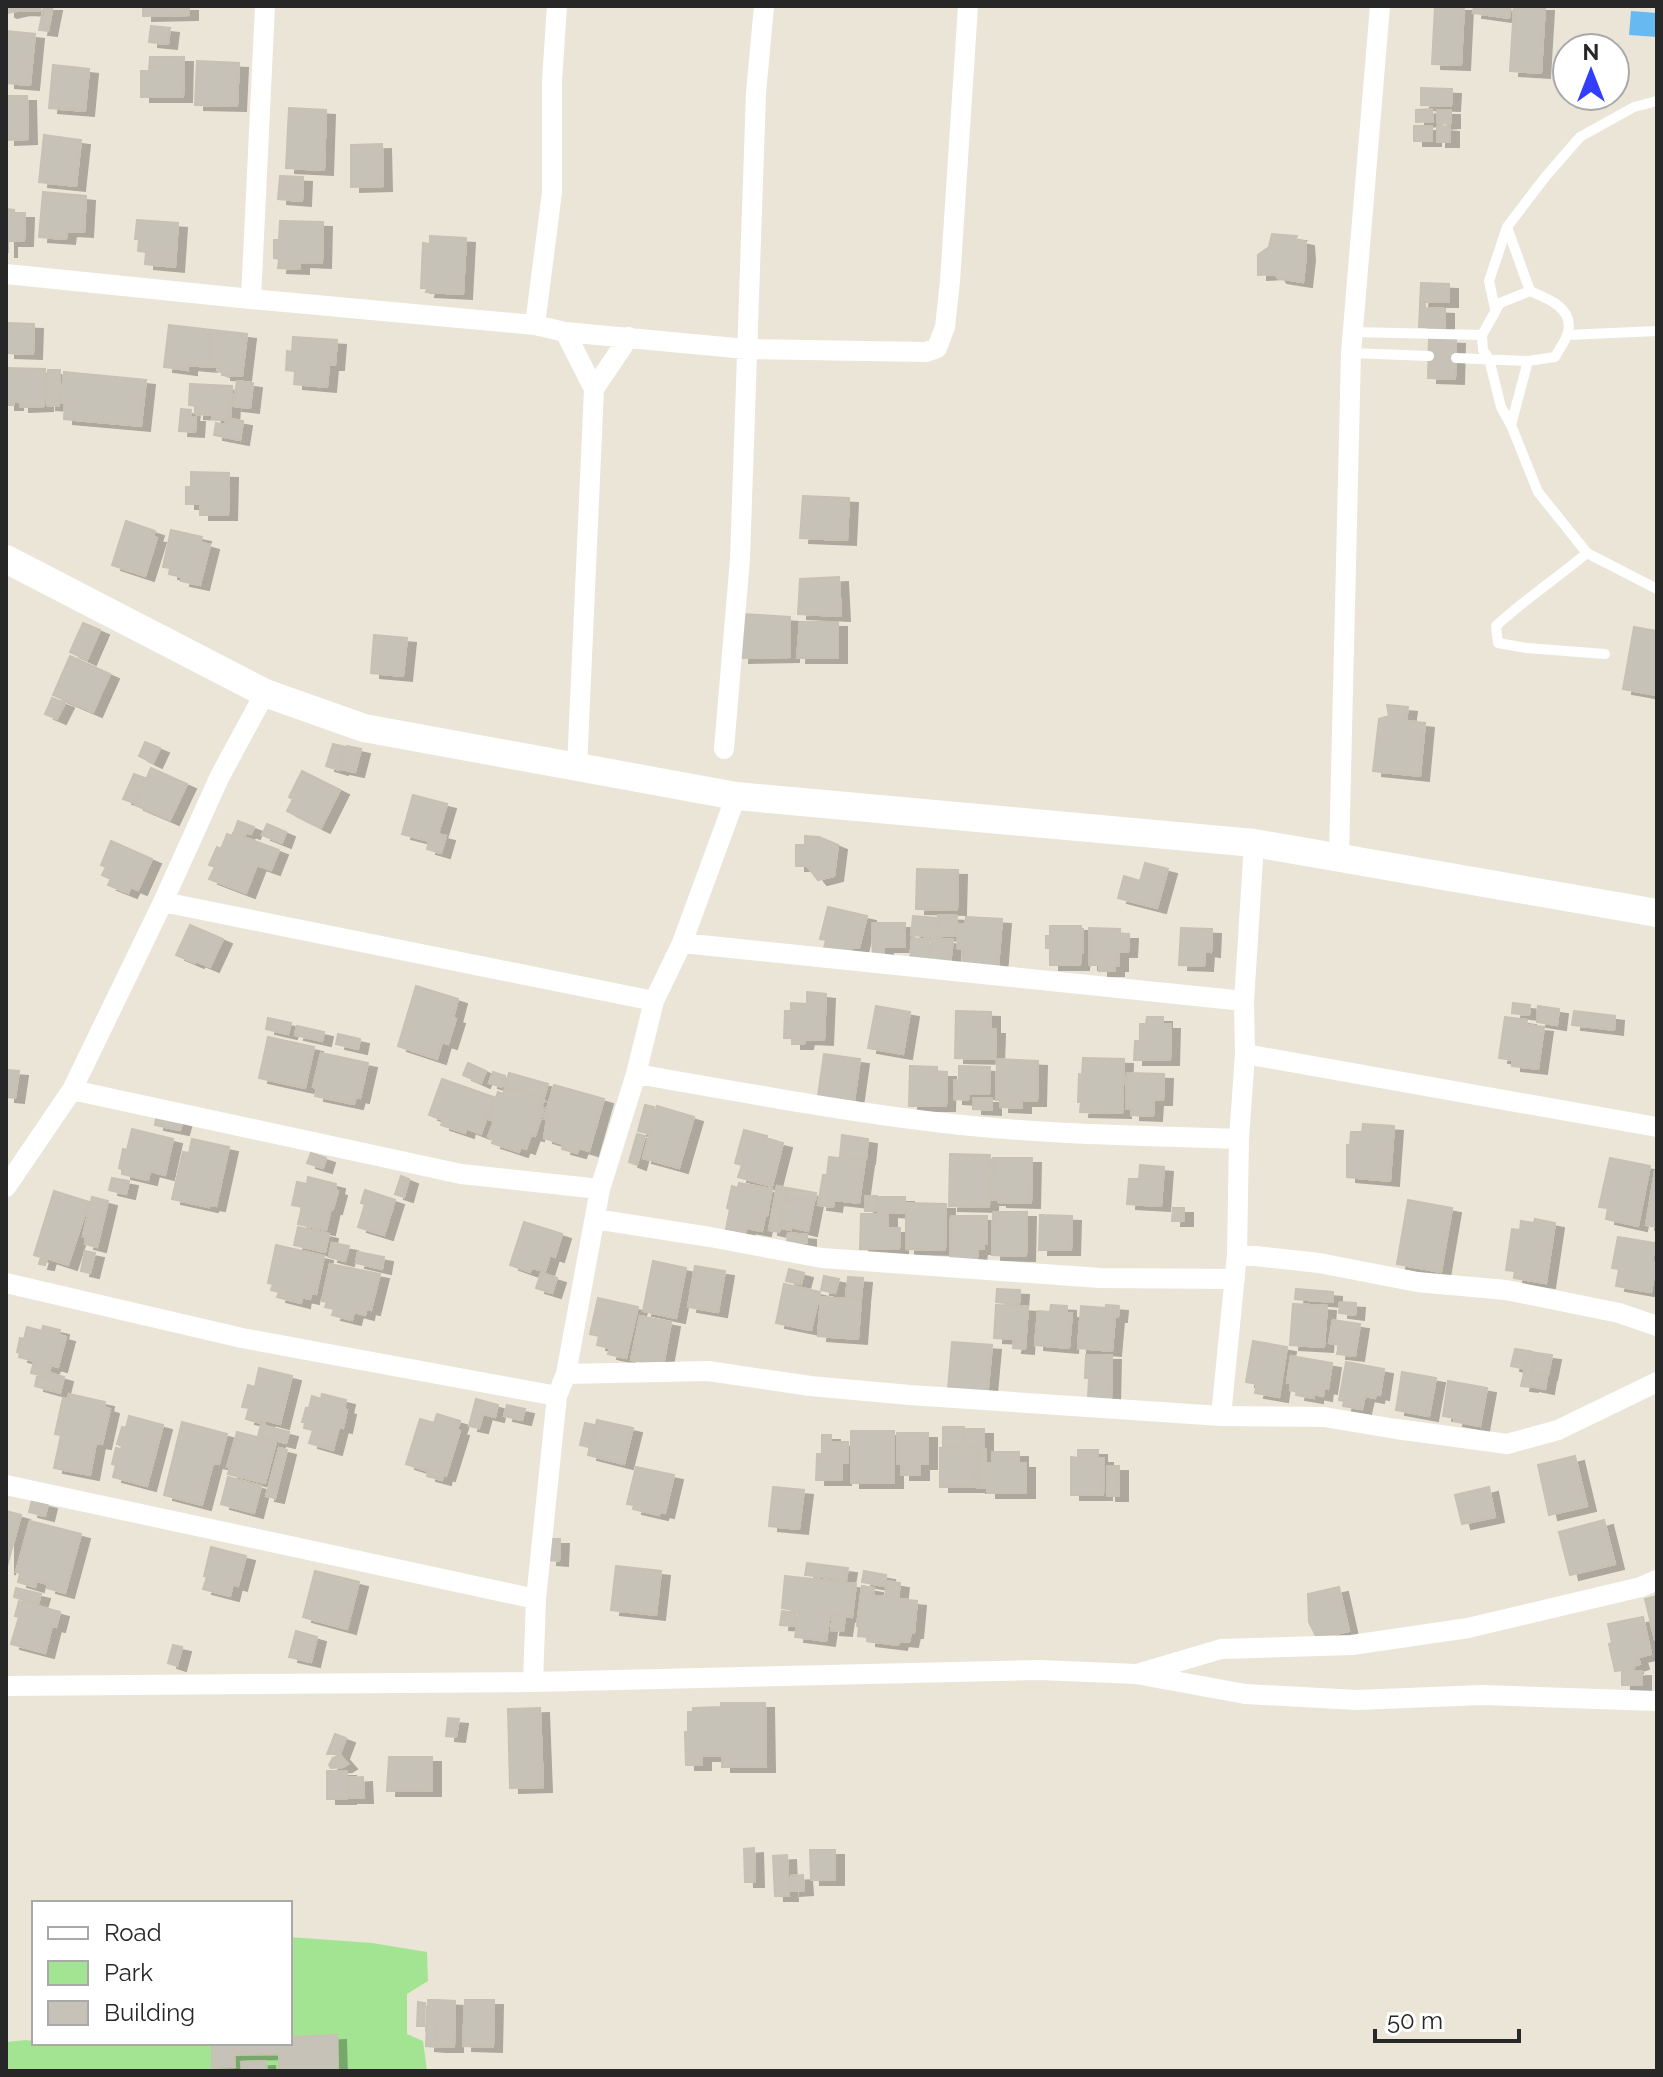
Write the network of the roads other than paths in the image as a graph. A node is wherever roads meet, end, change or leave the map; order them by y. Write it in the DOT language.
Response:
graph roads {
  1 [pos="265,6"];
  2 [pos="557,6"];
  3 [pos="764,6"];
  4 [pos="968,6"];
  5 [pos="1380,6"];
  6 [pos="1657,101"];
  7 [pos="1507,227"];
  8 [pos="6,274"];
  9 [pos="1530,291"];
  10 [pos="251,299"];
  11 [pos="1500,303"];
  12 [pos="535,325"];
  13 [pos="1657,331"];
  14 [pos="565,332"];
  15 [pos="1354,332"];
  16 [pos="1482,335"];
  17 [pos="1567,335"];
  18 [pos="629,337"];
  19 [pos="746,349"];
  20 [pos="1351,353"];
  21 [pos="1429,356"];
  22 [pos="1456,358"];
  23 [pos="1489,359"];
  24 [pos="1528,361"];
  25 [pos="594,389"];
  26 [pos="1511,425"];
  27 [pos="1587,553"];
  28 [pos="6,559"];
  29 [pos="1657,589"];
  30 [pos="1605,654"];
  31 [pos="265,693"];
  32 [pos="724,749"];
  33 [pos="577,768"];
  34 [pos="736,796"];
  35 [pos="1254,843"];
  36 [pos="1339,857"];
  37 [pos="163,902"];
  38 [pos="1657,913"];
  39 [pos="682,943"];
  40 [pos="654,1001"];
  41 [pos="1244,1001"];
  42 [pos="1245,1054"];
  43 [pos="636,1074"];
  44 [pos="72,1090"];
  45 [pos="1657,1127"];
  46 [pos="1239,1139"];
  47 [pos="6,1187"];
  48 [pos="600,1189"];
  49 [pos="595,1219"];
  50 [pos="1237,1254"];
  51 [pos="1235,1279"];
  52 [pos="6,1283"];
  53 [pos="1657,1326"];
  54 [pos="566,1374"];
  55 [pos="1657,1382"];
  56 [pos="557,1396"];
  57 [pos="1221,1416"];
  58 [pos="6,1485"];
  59 [pos="1657,1580"];
  60 [pos="536,1599"];
  61 [pos="1136,1674"];
  62 [pos="533,1682"];
  63 [pos="6,1686"];
  64 [pos="1657,1701"];
  1 -- 10 [label="street"];
  2 -- 12 [label="street"];
  3 -- 19 [label="street"];
  4 -- 19 [label="street"];
  5 -- 15 [label="street"];
  6 -- 7 [label="lane"];
  7 -- 9 [label="lane"];
  7 -- 11 [label="lane"];
  8 -- 10 [label="street"];
  9 -- 11 [label="lane"];
  9 -- 17 [label="lane"];
  10 -- 12 [label="street"];
  11 -- 16 [label="lane"];
  12 -- 14 [label="street"];
  13 -- 17 [label="lane"];
  14 -- 18 [label="street"];
  14 -- 25 [label="street"];
  15 -- 16 [label="lane"];
  15 -- 20 [label="street"];
  16 -- 23 [label="lane"];
  17 -- 24 [label="lane"];
  18 -- 19 [label="street"];
  18 -- 25 [label="street"];
  19 -- 32 [label="street"];
  20 -- 21 [label="lane"];
  20 -- 36 [label="street"];
  22 -- 23 [label="lane"];
  23 -- 24 [label="lane"];
  23 -- 26 [label="lane"];
  24 -- 26 [label="lane"];
  25 -- 33 [label="street"];
  26 -- 27 [label="lane"];
  27 -- 29 [label="lane"];
  27 -- 30 [label="lane"];
  28 -- 31 [label="street"];
  31 -- 33 [label="street"];
  31 -- 37 [label="street"];
  33 -- 34 [label="street"];
  34 -- 35 [label="street"];
  34 -- 39 [label="street"];
  35 -- 36 [label="street"];
  35 -- 41 [label="street"];
  36 -- 38 [label="street"];
  37 -- 40 [label="street"];
  37 -- 44 [label="street"];
  39 -- 40 [label="street"];
  39 -- 41 [label="street"];
  40 -- 43 [label="street"];
  41 -- 42 [label="street"];
  42 -- 45 [label="street"];
  42 -- 46 [label="street"];
  43 -- 46 [label="street"];
  43 -- 48 [label="street"];
  44 -- 47 [label="street"];
  44 -- 48 [label="street"];
  46 -- 50 [label="street"];
  48 -- 49 [label="street"];
  49 -- 51 [label="street"];
  49 -- 54 [label="street"];
  50 -- 51 [label="street"];
  50 -- 53 [label="street"];
  51 -- 57 [label="street"];
  52 -- 56 [label="street"];
  54 -- 56 [label="street"];
  54 -- 57 [label="street"];
  55 -- 57 [label="street"];
  56 -- 60 [label="street"];
  58 -- 60 [label="street"];
  59 -- 61 [label="street"];
  60 -- 62 [label="street"];
  61 -- 62 [label="street"];
  61 -- 64 [label="street"];
  62 -- 63 [label="street"];
}
